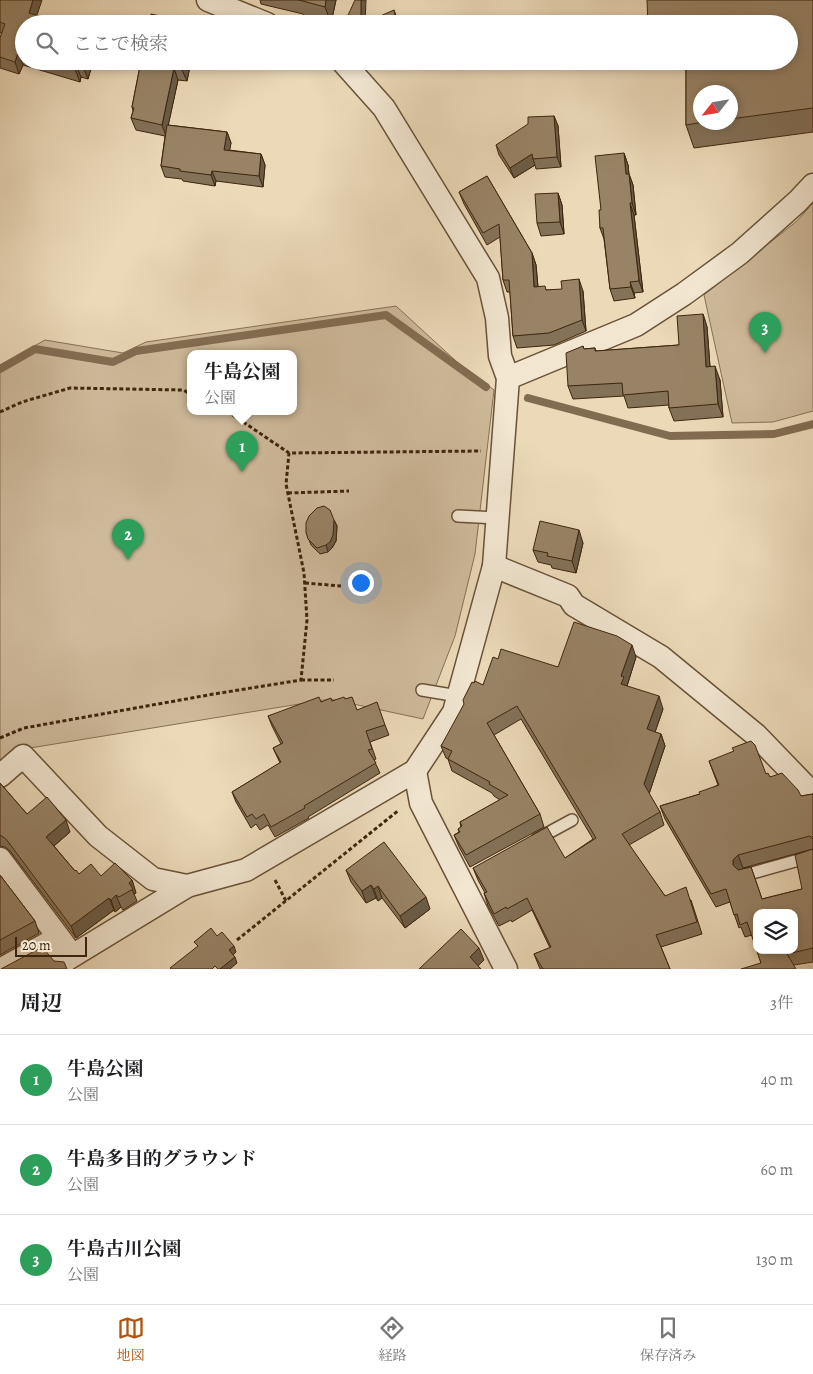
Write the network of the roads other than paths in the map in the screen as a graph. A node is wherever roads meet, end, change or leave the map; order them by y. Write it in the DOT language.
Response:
graph roads {
  1 [pos="208,0"];
  2 [pos="245,15"];
  3 [pos="350,70"];
  4 [pos="813,185"];
  5 [pos="508,378"];
  6 [pos="458,516"];
  7 [pos="498,518"];
  8 [pos="494,566"];
  9 [pos="422,690"];
  10 [pos="458,696"];
  11 [pos="415,771"];
  12 [pos="0,776"];
  13 [pos="813,794"];
  14 [pos="572,820"];
  15 [pos="529,844"];
  16 [pos="813,856"];
  17 [pos="0,859"];
  18 [pos="745,875"];
  19 [pos="187,886"];
  20 [pos="68,962"];
  21 [pos="505,968"];
  22 [pos="2,969"];
  1 -- 2 [label="street"];
  3 -- 5 [label="street"];
  4 -- 5 [label="street"];
  5 -- 7 [label="street"];
  6 -- 7 [label="lane"];
  7 -- 8 [label="street"];
  8 -- 10 [label="street"];
  8 -- 13 [label="street"];
  9 -- 10 [label="lane"];
  10 -- 11 [label="street"];
  11 -- 19 [label="street"];
  11 -- 21 [label="street"];
  12 -- 19 [label="street"];
  14 -- 15 [label="lane"];
  16 -- 18 [label="lane"];
  17 -- 20 [label="street"];
  19 -- 20 [label="street"];
  20 -- 22 [label="street"];
}
